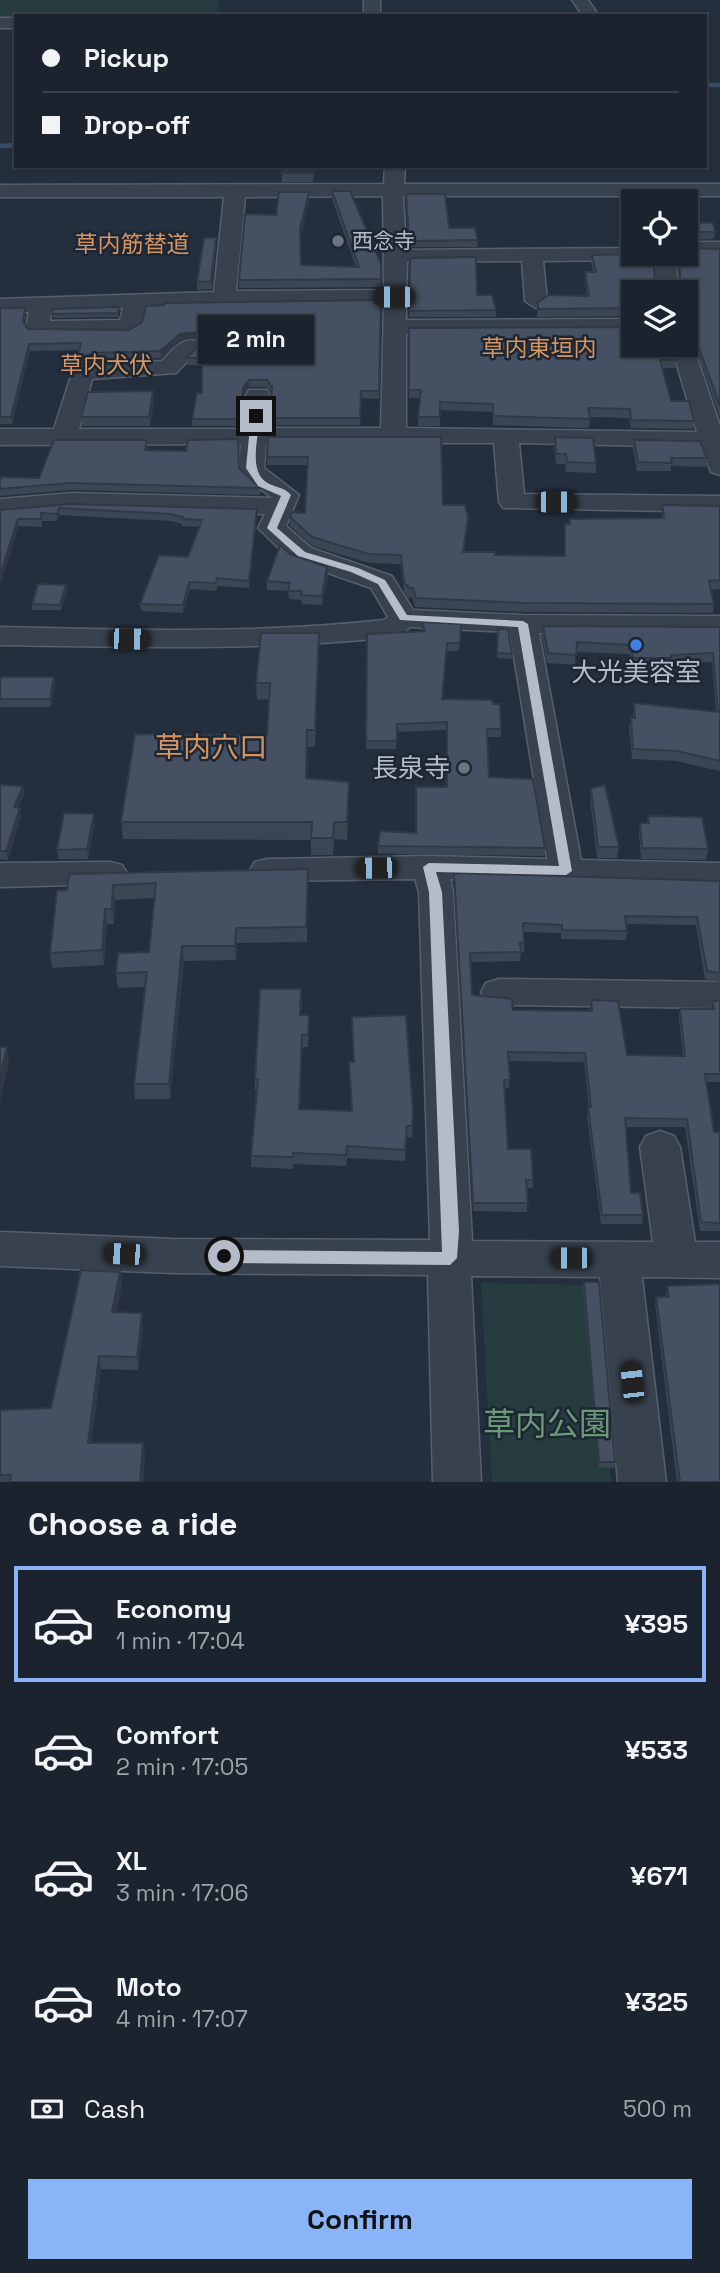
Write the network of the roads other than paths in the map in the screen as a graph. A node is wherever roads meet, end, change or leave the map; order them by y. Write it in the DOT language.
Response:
graph roads {
  1 [pos="164,168"];
  2 [pos="395,168"];
  3 [pos="651,168"];
  4 [pos="655,189"];
  5 [pos="0,191"];
  6 [pos="160,191"];
  7 [pos="395,191"];
  8 [pos="720,191"];
  9 [pos="235,192"];
  10 [pos="698,193"];
  11 [pos="621,195"];
  12 [pos="698,248"];
  13 [pos="720,248"];
  14 [pos="621,254"];
  15 [pos="396,256"];
  16 [pos="532,257"];
  17 [pos="394,297"];
  18 [pos="224,298"];
  19 [pos="536,301"];
  20 [pos="0,306"];
  21 [pos="621,326"];
  22 [pos="395,327"];
  23 [pos="190,346"];
  24 [pos="687,357"];
  25 [pos="258,395"];
  26 [pos="393,435"];
  27 [pos="506,435"];
  28 [pos="0,437"];
  29 [pos="64,437"];
  30 [pos="253,438"];
  31 [pos="716,439"];
  32 [pos="720,467"];
  33 [pos="720,504"];
  34 [pos="280,506"];
  35 [pos="0,508"];
  36 [pos="403,618"];
  37 [pos="523,624"];
  38 [pos="720,625"];
  39 [pos="0,636"];
  40 [pos="429,867"];
  41 [pos="239,871"];
  42 [pos="566,871"];
  43 [pos="143,873"];
  44 [pos="0,875"];
  45 [pos="720,875"];
  46 [pos="499,992"];
  47 [pos="720,995"];
  48 [pos="660,1147"];
  49 [pos="0,1249"];
  50 [pos="450,1258"];
  51 [pos="619,1258"];
  52 [pos="676,1258"];
  53 [pos="720,1260"];
  54 [pos="457,1482"];
  55 [pos="642,1482"];
  1 -- 6 [label="street"];
  2 -- 7 [label="street"];
  3 -- 4 [label="street"];
  5 -- 6 [label="street"];
  6 -- 9 [label="street"];
  7 -- 9 [label="street"];
  7 -- 11 [label="street"];
  7 -- 15 [label="street"];
  8 -- 10 [label="street"];
  9 -- 18 [label="street"];
  12 -- 13 [label="street"];
  14 -- 16 [label="street"];
  15 -- 16 [label="street"];
  15 -- 17 [label="street"];
  16 -- 19 [label="street"];
  17 -- 18 [label="street"];
  17 -- 22 [label="street"];
  18 -- 20 [label="street"];
  21 -- 22 [label="street"];
  22 -- 26 [label="street"];
  23 -- 29 [label="street"];
  24 -- 31 [label="street"];
  25 -- 30 [label="street"];
  26 -- 27 [label="street"];
  26 -- 30 [label="street"];
  27 -- 31 [label="street"];
  27 -- 33 [label="street"];
  28 -- 29 [label="street"];
  29 -- 30 [label="street"];
  30 -- 34 [label="street"];
  31 -- 32 [label="street"];
  34 -- 35 [label="street"];
  34 -- 36 [label="street"];
  36 -- 37 [label="street"];
  36 -- 39 [label="street"];
  37 -- 38 [label="street"];
  37 -- 42 [label="street"];
  40 -- 41 [label="street"];
  40 -- 42 [label="street"];
  40 -- 50 [label="street"];
  42 -- 45 [label="street"];
  43 -- 44 [label="street"];
  46 -- 47 [label="street"];
  48 -- 52 [label="street"];
  49 -- 50 [label="street"];
  50 -- 51 [label="street"];
  50 -- 54 [label="street"];
  51 -- 52 [label="street"];
  51 -- 55 [label="street"];
  52 -- 53 [label="street"];
}
